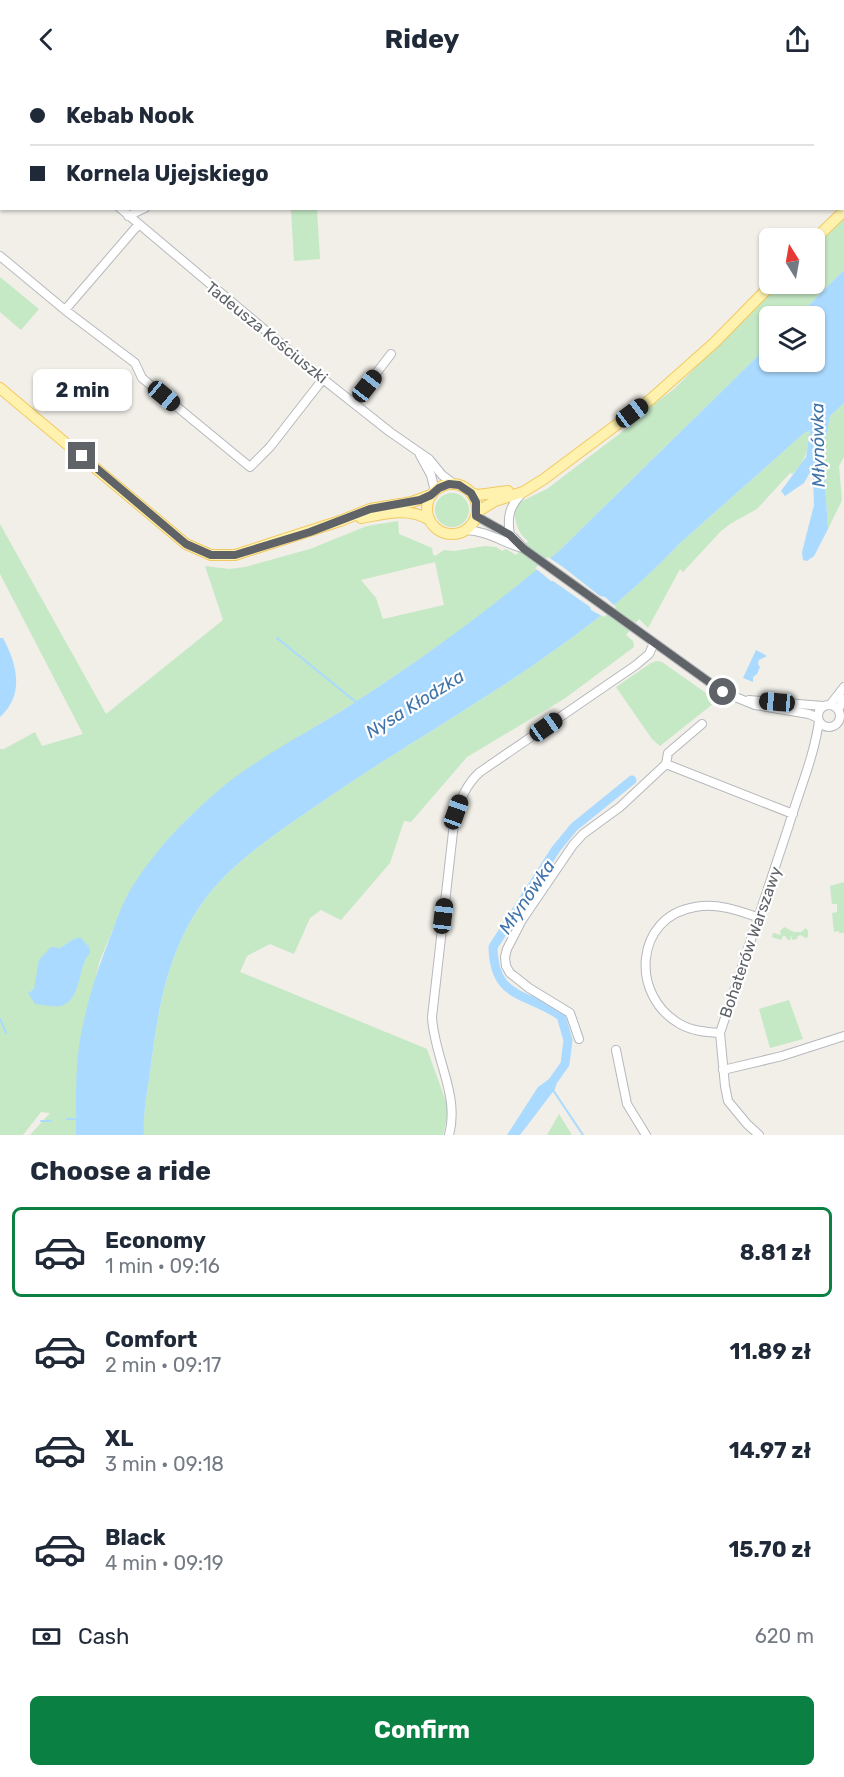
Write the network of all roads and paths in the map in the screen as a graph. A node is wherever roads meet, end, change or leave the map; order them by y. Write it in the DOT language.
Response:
graph roads {
  1 [pos="122,210"];
  2 [pos="141,210"];
  3 [pos="844,211"];
  4 [pos="128,216"];
  5 [pos="138,225"];
  6 [pos="825,229"];
  7 [pos="0,256"];
  8 [pos="762,294"];
  9 [pos="65,309"];
  10 [pos="391,354"];
  11 [pos="323,379"];
  12 [pos="0,388"];
  13 [pos="354,402"];
  14 [pos="418,453"];
  15 [pos="454,484"];
  16 [pos="534,485"];
  17 [pos="523,492"];
  18 [pos="433,493"];
  19 [pos="471,493"];
  20 [pos="476,514"];
  21 [pos="428,519"];
  22 [pos="340,521"];
  23 [pos="466,530"];
  24 [pos="510,535"];
  25 [pos="519,546"];
  26 [pos="654,644"];
  27 [pos="844,687"];
  28 [pos="844,699"];
  29 [pos="742,700"];
  30 [pos="835,710"];
  31 [pos="819,720"];
  32 [pos="702,724"];
  33 [pos="836,725"];
  34 [pos="816,742"];
  35 [pos="666,764"];
  36 [pos="793,814"];
  37 [pos="758,917"];
  38 [pos="720,1033"];
  39 [pos="844,1036"];
  40 [pos="579,1039"];
  41 [pos="616,1050"];
  42 [pos="723,1070"];
  43 [pos="449,1135"];
  44 [pos="646,1135"];
  45 [pos="759,1135"];
  1 -- 4 [label="street, Tadeusza Kościuszki"];
  2 -- 4 [label="street"];
  3 -- 6 [label="main road"];
  4 -- 5 [label="street, Tadeusza Kościuszki"];
  5 -- 9 [label="street"];
  5 -- 11 [label="street, Tadeusza Kościuszki"];
  7 -- 9 [label="street"];
  8 -- 16 [label="main road"];
  9 -- 11 [label="street"];
  10 -- 13 [label="street"];
  11 -- 13 [label="street, Tadeusza Kościuszki"];
  12 -- 22 [label="main road"];
  13 -- 14 [label="street, Tadeusza Kościuszki"];
  14 -- 15 [label="street, Tadeusza Kościuszki"];
  14 -- 18 [label="street, Tadeusza Kościuszki"];
  15 -- 18 [label="main road"];
  15 -- 19 [label="main road"];
  16 -- 17 [label="main road"];
  16 -- 19 [label="main road"];
  17 -- 20 [label="main road"];
  17 -- 24 [label="street"];
  18 -- 21 [label="main road"];
  18 -- 22 [label="main road"];
  19 -- 20 [label="main road"];
  20 -- 23 [label="main road"];
  20 -- 24 [label="street"];
  21 -- 22 [label="main road"];
  21 -- 23 [label="main road"];
  23 -- 25 [label="street"];
  24 -- 25 [label="street"];
  25 -- 26 [label="street"];
  26 -- 29 [label="street"];
  26 -- 43 [label="street"];
  27 -- 30 [label="street"];
  28 -- 30 [label="street"];
  29 -- 30 [label="street"];
  29 -- 31 [label="street"];
  30 -- 31 [label="street, Bohaterów Warszawy"];
  30 -- 33 [label="street"];
  31 -- 33 [label="street"];
  31 -- 34 [label="street, Bohaterów Warszawy"];
  32 -- 35 [label="street"];
  33 -- 34 [label="street, Bohaterów Warszawy"];
  34 -- 36 [label="street, Bohaterów Warszawy"];
  35 -- 36 [label="street"];
  35 -- 40 [label="street"];
  36 -- 37 [label="street, Bohaterów Warszawy"];
  37 -- 38 [label="street, Bohaterów Warszawy"];
  37 -- 38 [label="street"];
  38 -- 42 [label="street, Bohaterów Warszawy"];
  39 -- 42 [label="street"];
  41 -- 44 [label="street"];
  42 -- 45 [label="street, Bohaterów Warszawy"];
}
